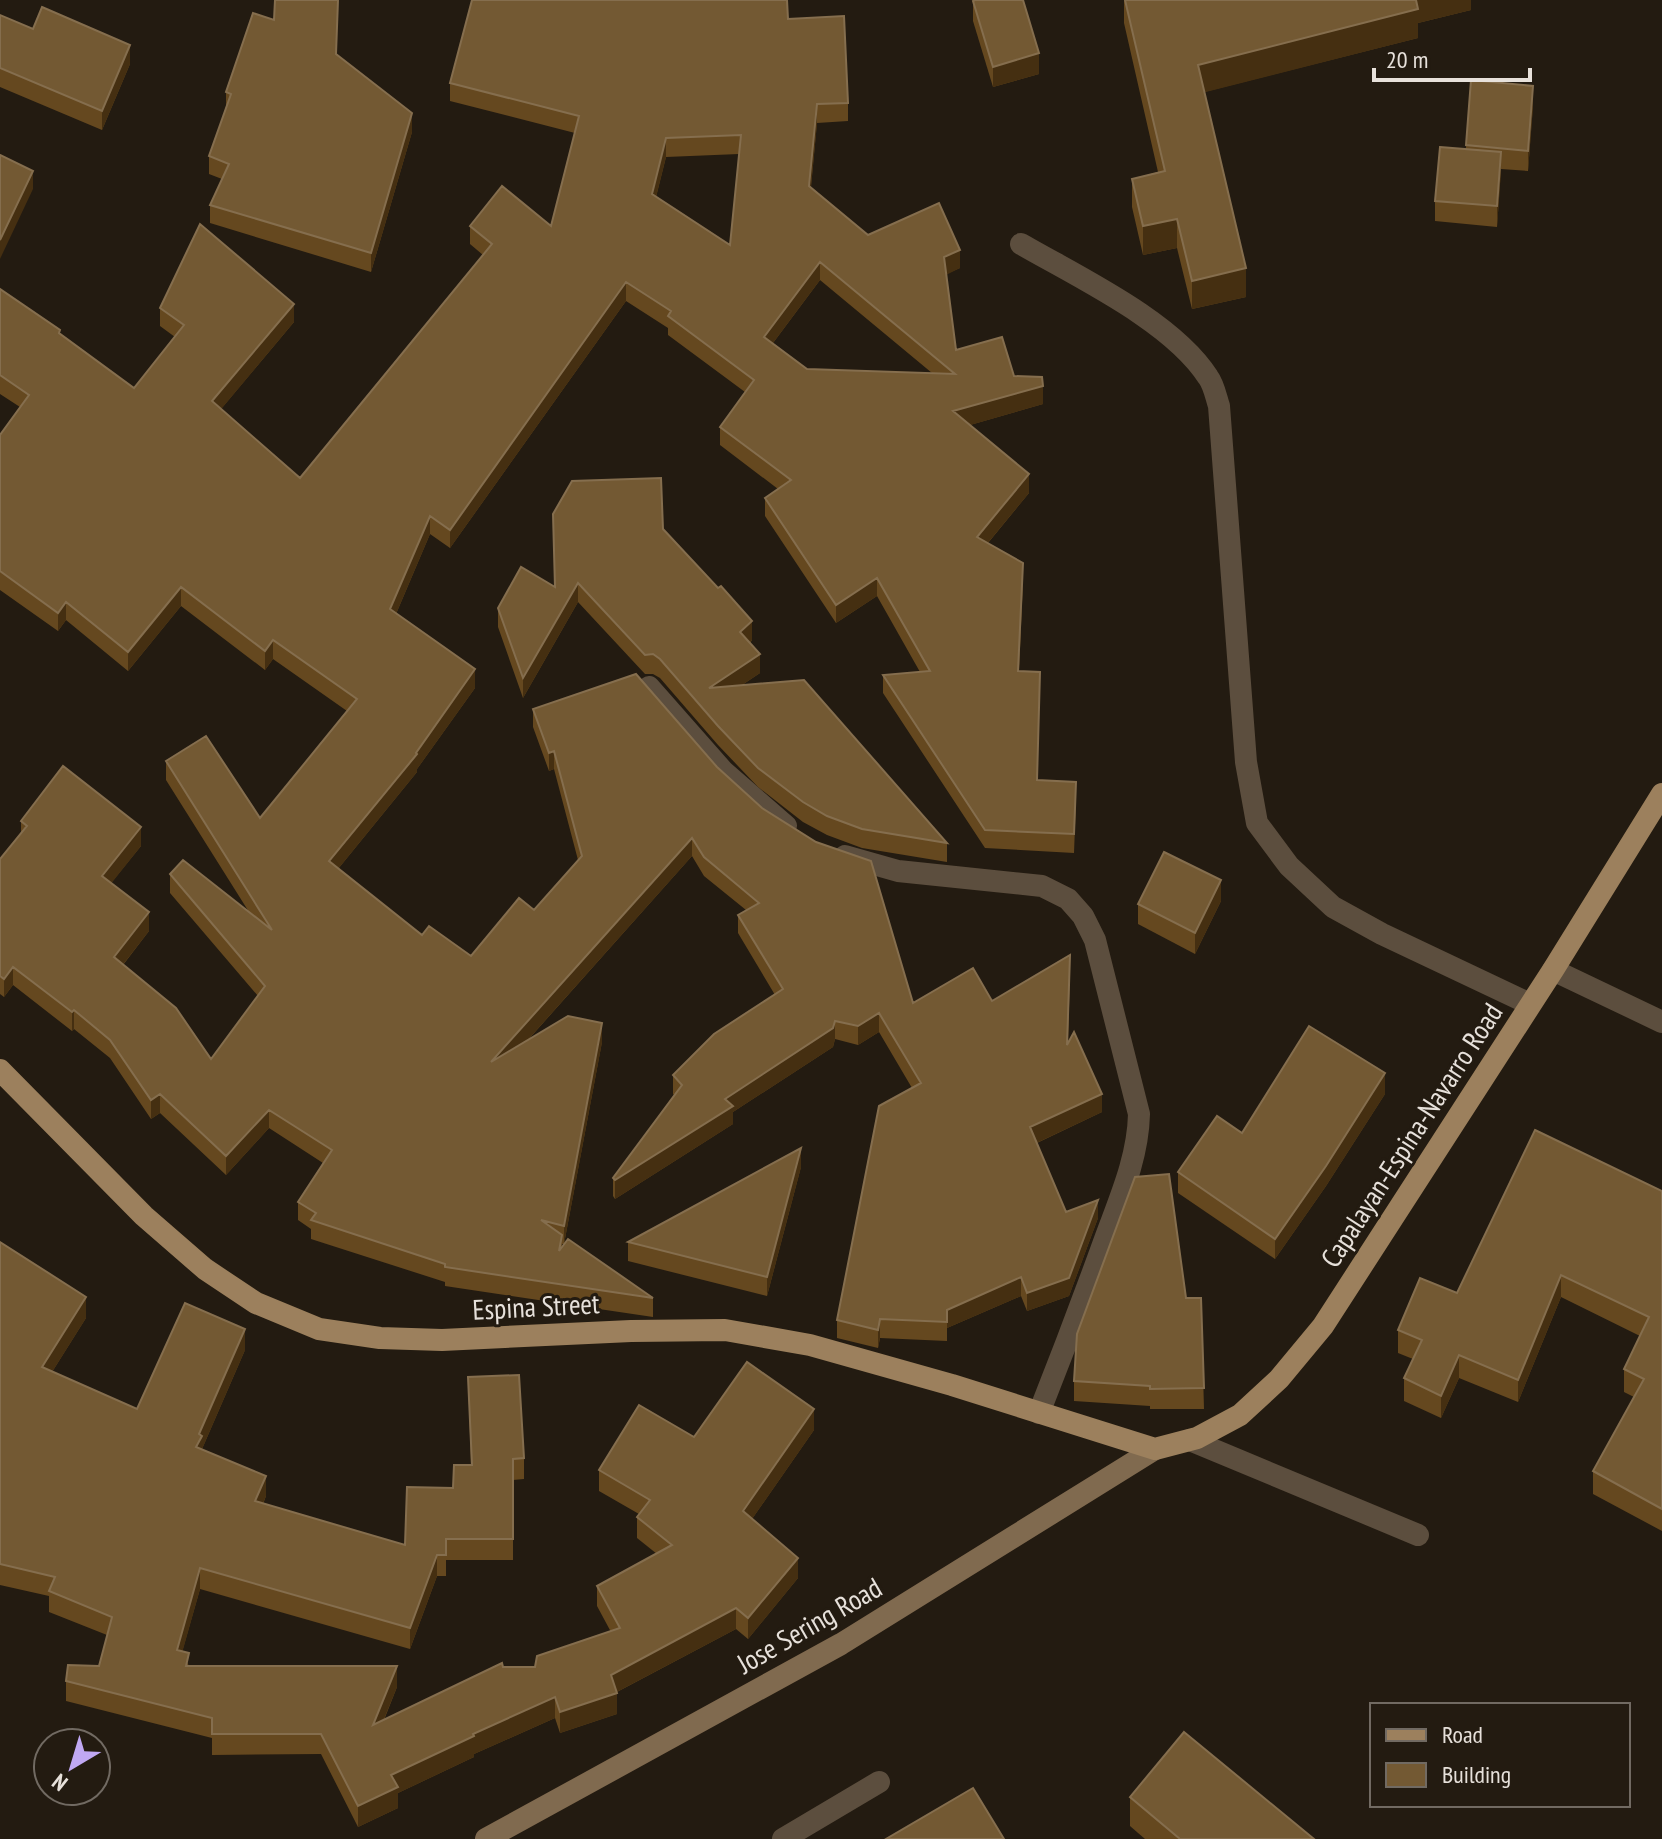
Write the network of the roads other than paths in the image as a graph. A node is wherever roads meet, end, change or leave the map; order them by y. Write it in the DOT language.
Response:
graph roads {
  1 [pos="1021,244"];
  2 [pos="649,687"];
  3 [pos="1662,794"];
  4 [pos="799,836"];
  5 [pos="824,849"];
  6 [pos="1553,970"];
  7 [pos="1530,1004"];
  8 [pos="1662,1022"];
  9 [pos="0,1070"];
  10 [pos="1039,1413"];
  11 [pos="1190,1440"];
  12 [pos="1155,1449"];
  13 [pos="1418,1535"];
  14 [pos="879,1782"];
  15 [pos="486,1839"];
  16 [pos="783,1839"];
  1 -- 7 [label="street"];
  2 -- 4 [label="street"];
  3 -- 6 [label="main road, Capalayan-Espina-Navarro Road"];
  5 -- 10 [label="street"];
  6 -- 7 [label="main road, Capalayan-Espina-Navarro Road"];
  6 -- 8 [label="street"];
  7 -- 11 [label="main road, Capalayan-Espina-Navarro Road"];
  9 -- 10 [label="main road, Espina Street"];
  10 -- 12 [label="main road, Espina Street"];
  11 -- 12 [label="main road, Capalayan-Espina-Navarro Road"];
  11 -- 13 [label="street"];
  12 -- 15 [label="main road, Jose Sering Road"];
  14 -- 16 [label="street"];
}
